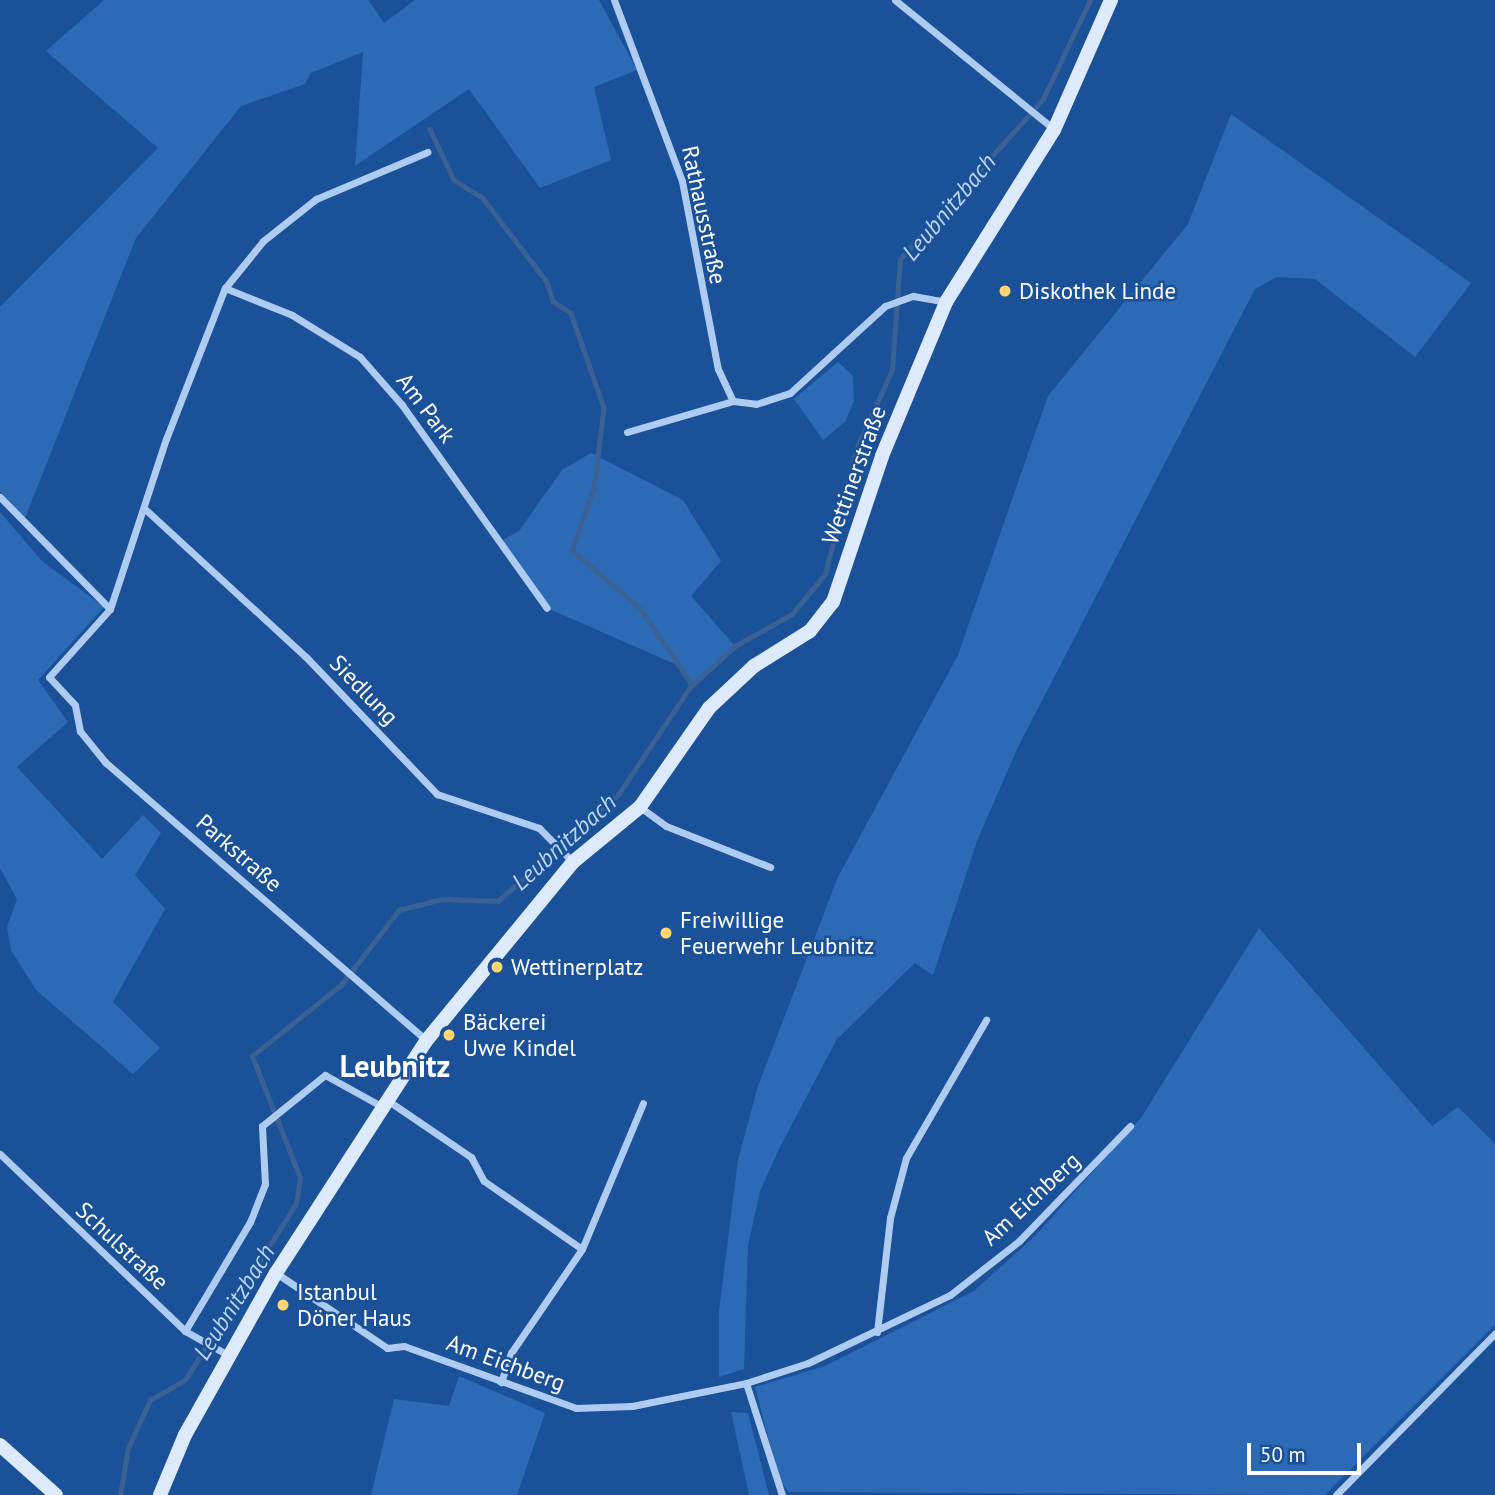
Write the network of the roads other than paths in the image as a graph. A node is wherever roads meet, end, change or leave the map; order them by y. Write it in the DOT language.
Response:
graph roads {
  1 [pos="895,0"];
  2 [pos="1111,0"];
  3 [pos="614,1"];
  4 [pos="1054,130"];
  5 [pos="426,152"];
  6 [pos="225,288"];
  7 [pos="946,302"];
  8 [pos="733,401"];
  9 [pos="627,432"];
  10 [pos="0,497"];
  11 [pos="146,510"];
  12 [pos="547,608"];
  13 [pos="110,609"];
  14 [pos="639,807"];
  15 [pos="570,859"];
  16 [pos="770,867"];
  17 [pos="986,1020"];
  18 [pos="426,1041"];
  19 [pos="384,1102"];
  20 [pos="643,1103"];
  21 [pos="1130,1126"];
  22 [pos="0,1154"];
  23 [pos="582,1249"];
  24 [pos="276,1273"];
  25 [pos="185,1331"];
  26 [pos="877,1332"];
  27 [pos="1495,1334"];
  28 [pos="222,1352"];
  29 [pos="501,1382"];
  30 [pos="747,1383"];
  31 [pos="0,1445"];
  32 [pos="56,1495"];
  33 [pos="160,1495"];
  34 [pos="782,1495"];
  35 [pos="1336,1495"];
  1 -- 4 [label="street"];
  2 -- 4 [label="street, Wettinerstraße"];
  3 -- 8 [label="street, Rathausstraße"];
  4 -- 7 [label="street, Wettinerstraße"];
  5 -- 6 [label="street"];
  6 -- 11 [label="street"];
  6 -- 12 [label="street, Am Park"];
  7 -- 8 [label="street"];
  7 -- 14 [label="street, Wettinerstraße"];
  8 -- 9 [label="street"];
  10 -- 13 [label="street"];
  11 -- 13 [label="street"];
  11 -- 15 [label="street, Siedlung"];
  13 -- 18 [label="street, Parkstraße"];
  14 -- 15 [label="street, Wettinerstraße"];
  14 -- 16 [label="street"];
  15 -- 18 [label="street, Wettinerstraße"];
  17 -- 26 [label="street"];
  18 -- 19 [label="street"];
  19 -- 23 [label="street"];
  19 -- 24 [label="street"];
  19 -- 25 [label="street"];
  20 -- 23 [label="street"];
  21 -- 26 [label="street, Am Eichberg"];
  22 -- 25 [label="street, Schulstraße"];
  23 -- 29 [label="street"];
  24 -- 28 [label="street"];
  24 -- 29 [label="street, Am Eichberg"];
  25 -- 28 [label="street, Schulstraße"];
  26 -- 30 [label="street, Am Eichberg"];
  27 -- 35 [label="street"];
  28 -- 33 [label="street"];
  29 -- 30 [label="street, Am Eichberg"];
  30 -- 34 [label="street"];
  31 -- 32 [label="street"];
}
